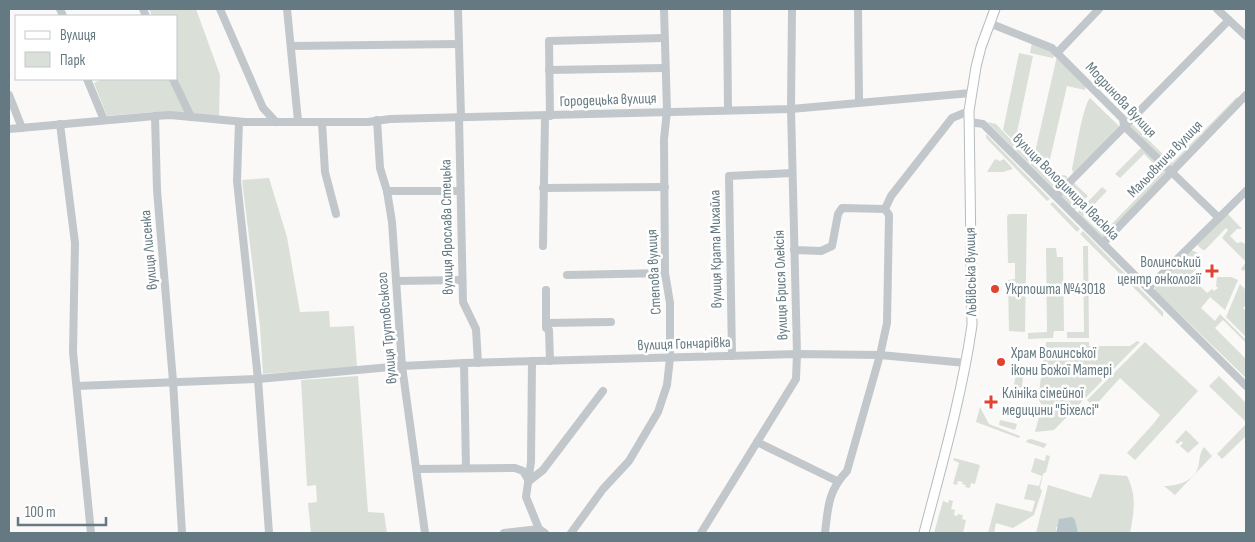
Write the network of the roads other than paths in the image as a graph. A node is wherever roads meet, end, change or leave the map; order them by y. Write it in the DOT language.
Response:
graph roads {
  1 [pos="220,9"];
  2 [pos="286,9"];
  3 [pos="458,9"];
  4 [pos="664,9"];
  5 [pos="727,9"];
  6 [pos="792,9"];
  7 [pos="858,9"];
  8 [pos="995,9"];
  9 [pos="1099,9"];
  10 [pos="1217,9"];
  11 [pos="1230,20"];
  12 [pos="989,23"];
  13 [pos="1246,36"];
  14 [pos="664,38"];
  15 [pos="458,44"];
  16 [pos="291,46"];
  17 [pos="1057,53"];
  18 [pos="665,68"];
  19 [pos="549,70"];
  20 [pos="87,80"];
  21 [pos="174,80"];
  22 [pos="971,93"];
  23 [pos="1246,95"];
  24 [pos="9,96"];
  25 [pos="860,102"];
  26 [pos="790,109"];
  27 [pos="728,110"];
  28 [pos="969,110"];
  29 [pos="667,111"];
  30 [pos="155,116"];
  31 [pos="547,116"];
  32 [pos="190,117"];
  33 [pos="460,117"];
  34 [pos="104,120"];
  35 [pos="377,120"];
  36 [pos="298,121"];
  37 [pos="242,122"];
  38 [pos="276,122"];
  39 [pos="970,122"];
  40 [pos="322,123"];
  41 [pos="60,124"];
  42 [pos="1124,126"];
  43 [pos="22,128"];
  44 [pos="9,129"];
  45 [pos="1172,172"];
  46 [pos="792,173"];
  47 [pos="666,187"];
  48 [pos="543,188"];
  49 [pos="1246,190"];
  50 [pos="387,191"];
  51 [pos="460,191"];
  52 [pos="1056,196"];
  53 [pos="885,209"];
  54 [pos="336,214"];
  55 [pos="1219,218"];
  56 [pos="1103,243"];
  57 [pos="543,246"];
  58 [pos="794,250"];
  59 [pos="665,273"];
  60 [pos="567,274"];
  61 [pos="462,280"];
  62 [pos="396,282"];
  63 [pos="1148,288"];
  64 [pos="546,290"];
  65 [pos="610,322"];
  66 [pos="546,323"];
  67 [pos="797,354"];
  68 [pos="880,355"];
  69 [pos="732,356"];
  70 [pos="670,358"];
  71 [pos="532,361"];
  72 [pos="550,361"];
  73 [pos="464,363"];
  74 [pos="478,363"];
  75 [pos="966,363"];
  76 [pos="402,366"];
  77 [pos="258,379"];
  78 [pos="173,381"];
  79 [pos="77,386"];
  80 [pos="1246,386"];
  81 [pos="604,391"];
  82 [pos="758,442"];
  83 [pos="466,468"];
  84 [pos="416,469"];
  85 [pos="528,481"];
  86 [pos="838,481"];
  87 [pos="542,531"];
  88 [pos="91,533"];
  89 [pos="182,533"];
  90 [pos="269,533"];
  91 [pos="426,533"];
  92 [pos="504,533"];
  93 [pos="571,533"];
  94 [pos="701,533"];
  95 [pos="825,533"];
  96 [pos="924,533"];
  1 -- 38 [label="street"];
  2 -- 16 [label="street"];
  3 -- 15 [label="street, вулиця Ярослава Стецька"];
  4 -- 14 [label="street, Степова вулиця"];
  5 -- 27 [label="street"];
  6 -- 26 [label="street, вулиця Брися Олексія"];
  7 -- 25 [label="street"];
  8 -- 12 [label="main road, Львівська вулиця"];
  9 -- 17 [label="street"];
  10 -- 11 [label="street"];
  11 -- 13 [label="street"];
  11 -- 42 [label="street"];
  12 -- 17 [label="street, Модринова вулиця"];
  12 -- 22 [label="main road, Львівська вулиця"];
  14 -- 18 [label="street, Степова вулиця"];
  14 -- 19 [label="street"];
  15 -- 16 [label="street"];
  15 -- 33 [label="street, вулиця Ярослава Стецька"];
  16 -- 36 [label="street"];
  17 -- 42 [label="street, Модринова вулиця"];
  18 -- 19 [label="street"];
  18 -- 29 [label="street, Степова вулиця"];
  19 -- 31 [label="street"];
  20 -- 34 [label="street"];
  21 -- 32 [label="street"];
  22 -- 25 [label="street, Городецька вулиця"];
  22 -- 28 [label="main road, Львівська вулиця"];
  23 -- 45 [label="street, Мальовнича вулиця"];
  24 -- 43 [label="street"];
  25 -- 26 [label="street, Городецька вулиця"];
  26 -- 27 [label="street, Городецька вулиця"];
  26 -- 46 [label="street, вулиця Брися Олексія"];
  27 -- 29 [label="street, Городецька вулиця"];
  28 -- 39 [label="main road, Львівська вулиця"];
  28 -- 53 [label="street"];
  29 -- 31 [label="street, Городецька вулиця"];
  29 -- 47 [label="street, Степова вулиця"];
  30 -- 32 [label="street, Городецька вулиця"];
  30 -- 34 [label="street, Городецька вулиця"];
  30 -- 78 [label="street, вулиця Лисенка"];
  31 -- 33 [label="street, Городецька вулиця"];
  31 -- 48 [label="street"];
  32 -- 37 [label="street, Городецька вулиця"];
  33 -- 35 [label="street, Городецька вулиця"];
  33 -- 51 [label="street, вулиця Ярослава Стецька"];
  34 -- 41 [label="street, Городецька вулиця"];
  35 -- 40 [label="street, Городецька вулиця"];
  35 -- 50 [label="street, вулиця Трутовського"];
  36 -- 38 [label="street, Городецька вулиця"];
  36 -- 40 [label="street, Городецька вулиця"];
  37 -- 38 [label="street, Городецька вулиця"];
  37 -- 77 [label="street"];
  39 -- 52 [label="street, вулиця Володимира Івасюка"];
  39 -- 75 [label="main road, Львівська вулиця"];
  40 -- 54 [label="street"];
  41 -- 43 [label="street, Городецька вулиця"];
  41 -- 79 [label="street"];
  42 -- 45 [label="street, Модринова вулиця"];
  42 -- 52 [label="street"];
  43 -- 44 [label="street, Городецька вулиця"];
  45 -- 55 [label="street, Модринова вулиця"];
  45 -- 56 [label="street, Мальовнича вулиця"];
  46 -- 58 [label="street, вулиця Брися Олексія"];
  46 -- 69 [label="street, вулиця Крата Михайла"];
  47 -- 48 [label="street"];
  47 -- 59 [label="street, Степова вулиця"];
  48 -- 57 [label="street"];
  49 -- 55 [label="street"];
  50 -- 51 [label="street"];
  50 -- 62 [label="street, вулиця Трутовського"];
  51 -- 61 [label="street, вулиця Ярослава Стецька"];
  52 -- 56 [label="street, вулиця Володимира Івасюка"];
  53 -- 58 [label="street"];
  53 -- 68 [label="street"];
  55 -- 63 [label="street"];
  56 -- 63 [label="street, вулиця Володимира Івасюка"];
  58 -- 67 [label="street, вулиця Брися Олексія"];
  59 -- 60 [label="street"];
  59 -- 70 [label="street, Степова вулиця"];
  61 -- 62 [label="street"];
  61 -- 74 [label="street, вулиця Ярослава Стецька"];
  62 -- 76 [label="street, вулиця Трутовського"];
  63 -- 80 [label="street, вулиця Володимира Івасюка"];
  64 -- 66 [label="street"];
  65 -- 66 [label="street"];
  66 -- 72 [label="street"];
  67 -- 68 [label="street, вулиця Гончарівка"];
  67 -- 69 [label="street, вулиця Гончарівка"];
  67 -- 82 [label="street, вулиця Брися Олексія"];
  68 -- 75 [label="street, вулиця Гончарівка"];
  68 -- 86 [label="street"];
  69 -- 70 [label="street, вулиця Гончарівка"];
  70 -- 72 [label="street, вулиця Гончарівка"];
  70 -- 93 [label="street, Степова вулиця"];
  71 -- 72 [label="street, вулиця Гончарівка"];
  71 -- 74 [label="street, вулиця Гончарівка"];
  71 -- 85 [label="street"];
  73 -- 74 [label="street, вулиця Гончарівка"];
  73 -- 76 [label="street, вулиця Гончарівка"];
  73 -- 83 [label="street"];
  75 -- 96 [label="main road, Львівська вулиця"];
  76 -- 77 [label="street"];
  76 -- 84 [label="street, вулиця Трутовського"];
  77 -- 78 [label="street"];
  77 -- 90 [label="street"];
  78 -- 79 [label="street"];
  78 -- 89 [label="street, вулиця Лисенка"];
  79 -- 88 [label="street"];
  81 -- 85 [label="street"];
  82 -- 86 [label="street"];
  82 -- 94 [label="street, вулиця Брися Олексія"];
  83 -- 84 [label="street"];
  83 -- 85 [label="street"];
  84 -- 91 [label="street, вулиця Трутовського"];
  85 -- 87 [label="street"];
  86 -- 95 [label="street"];
  87 -- 92 [label="street"];
}
